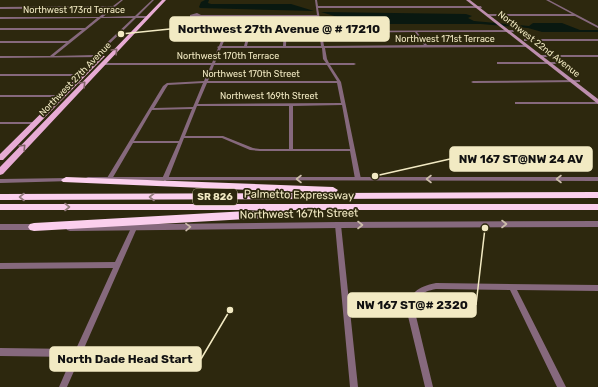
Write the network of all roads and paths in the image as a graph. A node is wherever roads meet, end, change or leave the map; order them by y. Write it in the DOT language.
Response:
graph roads {
  1 [pos="122,0"];
  2 [pos="153,0"];
  3 [pos="158,0"];
  4 [pos="164,0"];
  5 [pos="316,0"];
  6 [pos="468,0"];
  7 [pos="473,0"];
  8 [pos="547,0"];
  9 [pos="113,7"];
  10 [pos="317,7"];
  11 [pos="479,7"];
  12 [pos="1,8"];
  13 [pos="487,15"];
  14 [pos="493,15"];
  15 [pos="576,15"];
  16 [pos="201,16"];
  17 [pos="232,16"];
  18 [pos="253,16"];
  19 [pos="286,16"];
  20 [pos="318,16"];
  21 [pos="100,17"];
  22 [pos="138,17"];
  23 [pos="148,17"];
  24 [pos="0,18"];
  25 [pos="591,23"];
  26 [pos="598,23"];
  27 [pos="598,27"];
  28 [pos="0,29"];
  29 [pos="86,29"];
  30 [pos="415,31"];
  31 [pos="508,31"];
  32 [pos="513,31"];
  33 [pos="321,32"];
  34 [pos="121,38"];
  35 [pos="128,38"];
  36 [pos="525,40"];
  37 [pos="598,40"];
  38 [pos="0,42"];
  39 [pos="69,42"];
  40 [pos="426,46"];
  41 [pos="526,46"];
  42 [pos="219,47"];
  43 [pos="245,47"];
  44 [pos="284,47"];
  45 [pos="323,47"];
  46 [pos="51,56"];
  47 [pos="539,56"];
  48 [pos="546,56"];
  49 [pos="598,56"];
  50 [pos="0,57"];
  51 [pos="100,59"];
  52 [pos="498,63"];
  53 [pos="548,63"];
  54 [pos="555,63"];
  55 [pos="213,64"];
  56 [pos="330,64"];
  57 [pos="354,64"];
  58 [pos="0,75"];
  59 [pos="83,75"];
  60 [pos="571,81"];
  61 [pos="205,82"];
  62 [pos="339,82"];
  63 [pos="473,82"];
  64 [pos="579,82"];
  65 [pos="70,88"];
  66 [pos="73,95"];
  67 [pos="0,96"];
  68 [pos="62,96"];
  69 [pos="598,96"];
  70 [pos="516,103"];
  71 [pos="598,103"];
  72 [pos="64,104"];
  73 [pos="291,104"];
  74 [pos="343,104"];
  75 [pos="195,107"];
  76 [pos="151,109"];
  77 [pos="0,123"];
  78 [pos="35,123"];
  79 [pos="182,139"];
  80 [pos="132,142"];
  81 [pos="290,150"];
  82 [pos="352,150"];
  83 [pos="1,156"];
  84 [pos="0,172"];
  85 [pos="110,178"];
  86 [pos="165,179"];
  87 [pos="358,179"];
  88 [pos="598,179"];
  89 [pos="66,180"];
  90 [pos="0,181"];
  91 [pos="598,195"];
  92 [pos="429,196"];
  93 [pos="0,197"];
  94 [pos="0,207"];
  95 [pos="598,207"];
  96 [pos="361,208"];
  97 [pos="598,224"];
  98 [pos="338,225"];
  99 [pos="0,227"];
  100 [pos="34,227"];
  101 [pos="134,228"];
  102 [pos="118,265"];
  103 [pos="0,266"];
  104 [pos="512,287"];
  105 [pos="598,288"];
  106 [pos="0,352"];
  107 [pos="78,353"];
  108 [pos="63,387"];
  109 [pos="354,387"];
  110 [pos="429,387"];
  111 [pos="562,387"];
  1 -- 9 [label="street"];
  2 -- 22 [label="street"];
  3 -- 22 [label="main road, Northwest 27th Avenue"];
  4 -- 23 [label="main road, Northwest 27th Avenue"];
  5 -- 10 [label="street"];
  6 -- 11 [label="main road, Northwest 22nd Avenue"];
  7 -- 11 [label="main road, Northwest 22nd Avenue"];
  8 -- 15 [label="street"];
  9 -- 12 [label="street"];
  9 -- 21 [label="street"];
  10 -- 11 [label="street"];
  10 -- 20 [label="street"];
  11 -- 13 [label="main road, Northwest 22nd Avenue"];
  11 -- 14 [label="main road, Northwest 22nd Avenue"];
  13 -- 14 [label="street"];
  13 -- 31 [label="main road, Northwest 22nd Avenue"];
  14 -- 15 [label="street"];
  14 -- 32 [label="main road, Northwest 22nd Avenue"];
  15 -- 25 [label="street"];
  16 -- 17 [label="street"];
  17 -- 18 [label="street"];
  17 -- 42 [label="street"];
  18 -- 19 [label="street"];
  18 -- 43 [label="street"];
  19 -- 20 [label="street"];
  19 -- 44 [label="street"];
  20 -- 33 [label="street"];
  21 -- 22 [label="street, Northwest 173rd Terrace"];
  21 -- 24 [label="street, Northwest 173rd Terrace"];
  21 -- 29 [label="street"];
  22 -- 23 [label="street, Northwest 173rd Terrace"];
  22 -- 34 [label="main road, Northwest 27th Avenue"];
  22 -- 51 [label="street"];
  23 -- 35 [label="main road, Northwest 27th Avenue"];
  25 -- 26 [label="street"];
  25 -- 27 [label="street"];
  28 -- 29 [label="street"];
  29 -- 39 [label="street"];
  30 -- 31 [label="street"];
  30 -- 33 [label="street"];
  30 -- 40 [label="street"];
  31 -- 32 [label="street"];
  31 -- 41 [label="main road, Northwest 22nd Avenue"];
  32 -- 36 [label="main road, Northwest 22nd Avenue"];
  33 -- 45 [label="street"];
  34 -- 35 [label="main road"];
  34 -- 51 [label="main road, Northwest 27th Avenue"];
  51 -- 35 [label="main road, Northwest 27th Avenue, one-way"];
  36 -- 37 [label="street"];
  36 -- 48 [label="main road, Northwest 22nd Avenue"];
  38 -- 39 [label="street"];
  39 -- 46 [label="street"];
  40 -- 41 [label="street, Northwest 171st Terrace"];
  40 -- 45 [label="street, Northwest 171st Terrace"];
  41 -- 47 [label="main road, Northwest 22nd Avenue"];
  42 -- 43 [label="street, Northwest 171st Terrace"];
  42 -- 55 [label="street"];
  43 -- 44 [label="street, Northwest 171st Terrace"];
  44 -- 45 [label="street, Northwest 171st Terrace"];
  45 -- 56 [label="street"];
  46 -- 50 [label="street, Northwest 170th Terrace"];
  46 -- 51 [label="street, Northwest 170th Terrace"];
  47 -- 48 [label="street"];
  47 -- 53 [label="main road, Northwest 22nd Avenue"];
  48 -- 49 [label="street"];
  48 -- 54 [label="main road, Northwest 22nd Avenue"];
  51 -- 55 [label="street, Northwest 170th Terrace"];
  51 -- 59 [label="main road, Northwest 27th Avenue"];
  66 -- 51 [label="main road, Northwest 27th Avenue, one-way"];
  52 -- 53 [label="street"];
  53 -- 54 [label="street"];
  53 -- 60 [label="main road, Northwest 22nd Avenue"];
  54 -- 64 [label="main road, Northwest 22nd Avenue"];
  55 -- 56 [label="street, Northwest 170th Terrace"];
  55 -- 61 [label="street"];
  56 -- 57 [label="street, Northwest 170th Terrace"];
  56 -- 62 [label="street"];
  58 -- 59 [label="street"];
  59 -- 65 [label="main road, Northwest 27th Avenue"];
  60 -- 63 [label="street"];
  60 -- 64 [label="street"];
  60 -- 71 [label="main road, Northwest 22nd Avenue"];
  61 -- 62 [label="street, Northwest 170th Street"];
  61 -- 75 [label="street"];
  61 -- 76 [label="street, Northwest 170th Street"];
  62 -- 74 [label="street"];
  64 -- 69 [label="main road, Northwest 22nd Avenue"];
  65 -- 66 [label="main road"];
  65 -- 68 [label="main road, Northwest 27th Avenue"];
  66 -- 72 [label="main road, Northwest 27th Avenue"];
  67 -- 68 [label="street"];
  68 -- 72 [label="main road"];
  68 -- 78 [label="main road, Northwest 27th Avenue"];
  70 -- 71 [label="street"];
  84 -- 72 [label="main road, Northwest 27th Avenue, one-way"];
  73 -- 74 [label="street, Northwest 169th Street"];
  73 -- 75 [label="street, Northwest 169th Street"];
  73 -- 81 [label="street"];
  74 -- 82 [label="street"];
  75 -- 76 [label="street, Northwest 169th Street"];
  75 -- 79 [label="street"];
  76 -- 80 [label="street"];
  77 -- 78 [label="street"];
  78 -- 83 [label="main road, Northwest 27th Avenue"];
  79 -- 80 [label="street"];
  79 -- 81 [label="street"];
  79 -- 86 [label="street"];
  80 -- 85 [label="street"];
  81 -- 82 [label="street"];
  82 -- 87 [label="street"];
  85 -- 86 [label="street"];
  85 -- 89 [label="street"];
  87 -- 86 [label="street, one-way"];
  88 -- 87 [label="street, one-way"];
  89 -- 90 [label="street"];
  89 -- 92 [label="highway"];
  91 -- 92 [label="highway, Palmetto Expressway / SR 826"];
  92 -- 93 [label="highway, Palmetto Expressway / SR 826, one-way"];
  94 -- 96 [label="highway, Palmetto Expressway / SR 826, one-way"];
  95 -- 96 [label="highway, Palmetto Expressway / SR 826"];
  96 -- 100 [label="highway"];
  98 -- 97 [label="street, Northwest 167th Street, one-way"];
  101 -- 98 [label="street, Northwest 167th Street, one-way"];
  98 -- 109 [label="street"];
  99 -- 100 [label="street, Northwest 167th Street"];
  100 -- 101 [label="street, Northwest 167th Street"];
  101 -- 102 [label="street"];
  102 -- 103 [label="street"];
  102 -- 107 [label="street"];
  104 -- 105 [label="street"];
  104 -- 110 [label="street"];
  104 -- 111 [label="street"];
  106 -- 107 [label="street"];
  107 -- 108 [label="street"];
}
